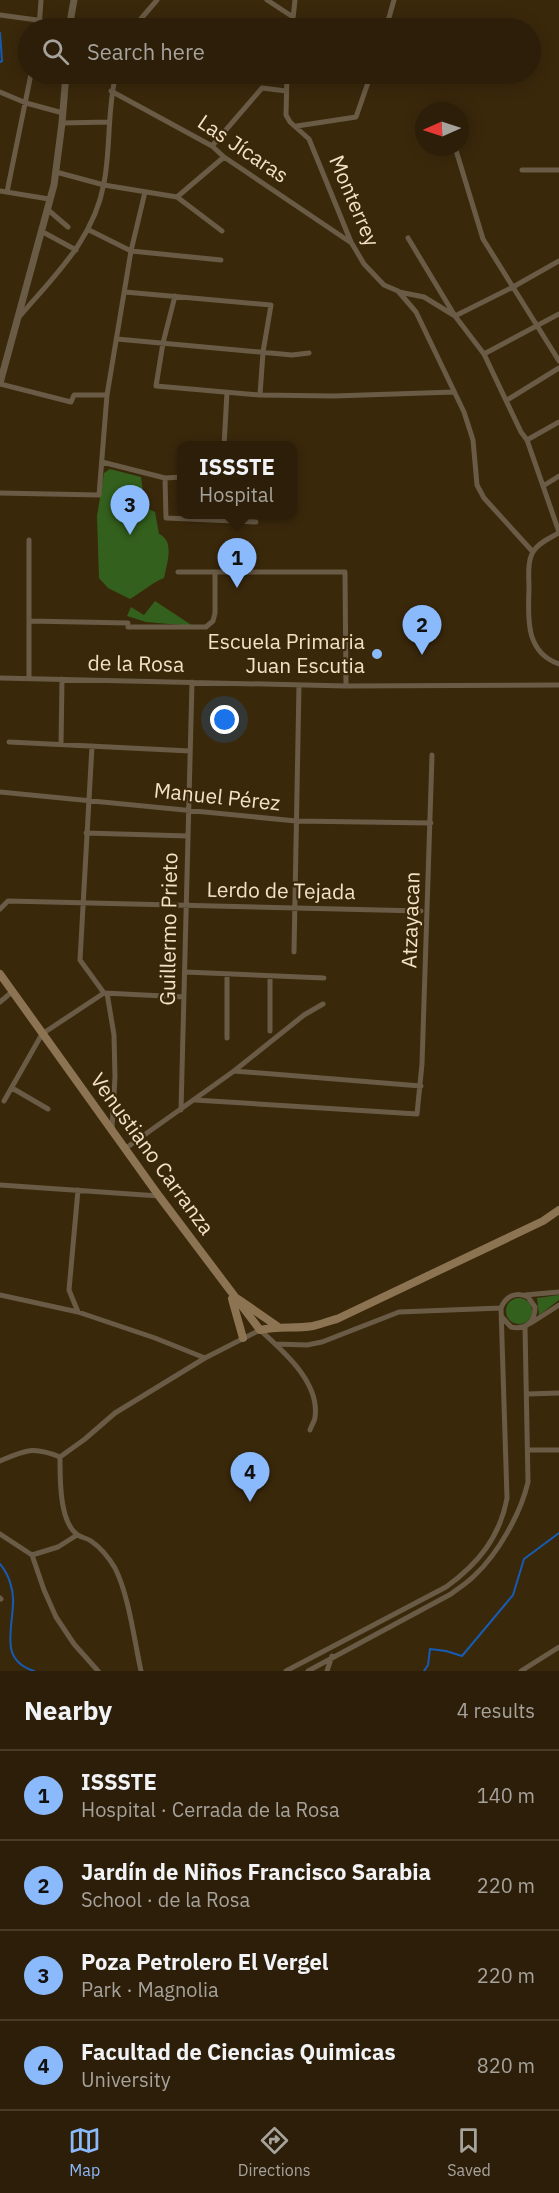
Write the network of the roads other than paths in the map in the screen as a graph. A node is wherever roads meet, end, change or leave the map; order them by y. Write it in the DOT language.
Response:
graph roads {
  1 [pos="41,0"];
  2 [pos="74,0"];
  3 [pos="157,0"];
  4 [pos="267,0"];
  5 [pos="295,0"];
  6 [pos="394,0"];
  7 [pos="0,15"];
  8 [pos="293,17"];
  9 [pos="23,18"];
  10 [pos="40,18"];
  11 [pos="71,18"];
  12 [pos="142,18"];
  13 [pos="389,18"];
  14 [pos="29,84"];
  15 [pos="65,84"];
  16 [pos="113,84"];
  17 [pos="286,84"];
  18 [pos="367,84"];
  19 [pos="111,91"];
  20 [pos="286,91"];
  21 [pos="0,92"];
  22 [pos="26,104"];
  23 [pos="63,113"];
  24 [pos="109,122"];
  25 [pos="62,123"];
  26 [pos="297,126"];
  27 [pos="212,146"];
  28 [pos="458,156"];
  29 [pos="224,157"];
  30 [pos="522,170"];
  31 [pos="559,170"];
  32 [pos="56,172"];
  33 [pos="104,185"];
  34 [pos="0,191"];
  35 [pos="8,192"];
  36 [pos="145,192"];
  37 [pos="177,197"];
  38 [pos="49,199"];
  39 [pos="46,209"];
  40 [pos="68,227"];
  41 [pos="89,230"];
  42 [pos="41,231"];
  43 [pos="222,231"];
  44 [pos="408,238"];
  45 [pos="351,243"];
  46 [pos="76,250"];
  47 [pos="131,251"];
  48 [pos="221,260"];
  49 [pos="559,261"];
  50 [pos="513,287"];
  51 [pos="398,291"];
  52 [pos="125,292"];
  53 [pos="175,296"];
  54 [pos="559,314"];
  55 [pos="455,316"];
  56 [pos="18,318"];
  57 [pos="539,326"];
  58 [pos="117,339"];
  59 [pos="163,343"];
  60 [pos="263,352"];
  61 [pos="309,353"];
  62 [pos="484,354"];
  63 [pos="559,361"];
  64 [pos="559,368"];
  65 [pos="0,381"];
  66 [pos="227,392"];
  67 [pos="454,392"];
  68 [pos="107,395"];
  69 [pos="260,395"];
  70 [pos="507,400"];
  71 [pos="559,422"];
  72 [pos="527,440"];
  73 [pos="224,441"];
  74 [pos="102,462"];
  75 [pos="559,476"];
  76 [pos="177,477"];
  77 [pos="165,478"];
  78 [pos="543,486"];
  79 [pos="0,493"];
  80 [pos="177,518"];
  81 [pos="233,519"];
  82 [pos="256,522"];
  83 [pos="559,532"];
  84 [pos="29,540"];
  85 [pos="533,552"];
  86 [pos="178,572"];
  87 [pos="215,572"];
  88 [pos="29,621"];
  89 [pos="559,664"];
  90 [pos="0,678"];
  91 [pos="29,678"];
  92 [pos="62,679"];
  93 [pos="192,682"];
  94 [pos="299,685"];
  95 [pos="559,685"];
  96 [pos="346,686"];
  97 [pos="9,742"];
  98 [pos="61,745"];
  99 [pos="92,746"];
  100 [pos="190,751"];
  101 [pos="432,755"];
  102 [pos="0,792"];
  103 [pos="88,801"];
  104 [pos="189,810"];
  105 [pos="296,821"];
  106 [pos="431,823"];
  107 [pos="86,833"];
  108 [pos="188,836"];
  109 [pos="82,903"];
  110 [pos="186,905"];
  111 [pos="295,908"];
  112 [pos="0,909"];
  113 [pos="421,911"];
  114 [pos="294,952"];
  115 [pos="185,972"];
  116 [pos="0,974"];
  117 [pos="227,974"];
  118 [pos="270,976"];
  119 [pos="324,978"];
  120 [pos="13,991"];
  121 [pos="106,993"];
  122 [pos="184,997"];
  123 [pos="0,1002"];
  124 [pos="323,1004"];
  125 [pos="270,1031"];
  126 [pos="42,1034"];
  127 [pos="227,1038"];
  128 [pos="234,1071"];
  129 [pos="421,1086"];
  130 [pos="12,1088"];
  131 [pos="195,1100"];
  132 [pos="4,1101"];
  133 [pos="48,1109"];
  134 [pos="182,1110"];
  135 [pos="111,1128"];
  136 [pos="126,1148"];
  137 [pos="0,1185"];
  138 [pos="78,1190"];
  139 [pos="159,1196"];
  140 [pos="559,1210"];
  141 [pos="559,1292"];
  142 [pos="0,1295"];
  143 [pos="232,1295"];
  144 [pos="524,1295"];
  145 [pos="559,1305"];
  146 [pos="501,1308"];
  147 [pos="78,1312"];
  148 [pos="502,1317"];
  149 [pos="527,1325"];
  150 [pos="277,1326"];
  151 [pos="260,1330"];
  152 [pos="243,1338"];
  153 [pos="275,1344"];
  154 [pos="205,1358"];
  155 [pos="559,1392"];
  156 [pos="528,1394"];
  157 [pos="310,1430"];
  158 [pos="559,1449"];
  159 [pos="528,1450"];
  160 [pos="60,1457"];
  161 [pos="0,1461"];
  162 [pos="0,1534"];
  163 [pos="77,1535"];
  164 [pos="32,1555"];
  165 [pos="559,1647"];
  166 [pos="328,1649"];
  167 [pos="332,1657"];
  168 [pos="98,1671"];
  169 [pos="141,1671"];
  170 [pos="286,1671"];
  171 [pos="308,1671"];
  172 [pos="327,1671"];
  173 [pos="521,1671"];
  1 -- 10 [label="street"];
  2 -- 11 [label="street"];
  3 -- 12 [label="street"];
  4 -- 8 [label="street"];
  5 -- 8 [label="street"];
  6 -- 13 [label="street"];
  7 -- 9 [label="street"];
  14 -- 22 [label="street"];
  15 -- 23 [label="street"];
  16 -- 19 [label="street"];
  17 -- 20 [label="street, Monterrey"];
  18 -- 26 [label="street"];
  19 -- 24 [label="street"];
  19 -- 27 [label="street, Las Jícaras"];
  20 -- 26 [label="street, Monterrey"];
  20 -- 27 [label="street"];
  21 -- 22 [label="street"];
  22 -- 23 [label="street"];
  22 -- 35 [label="street"];
  23 -- 25 [label="street"];
  24 -- 25 [label="street"];
  24 -- 33 [label="street"];
  25 -- 32 [label="street"];
  26 -- 45 [label="street, Monterrey"];
  27 -- 29 [label="street, Las Jícaras"];
  28 -- 50 [label="street"];
  29 -- 37 [label="street"];
  29 -- 45 [label="street, Las Jícaras"];
  30 -- 31 [label="street"];
  32 -- 33 [label="street"];
  32 -- 38 [label="street"];
  33 -- 36 [label="street"];
  33 -- 41 [label="street"];
  34 -- 35 [label="street"];
  35 -- 38 [label="street"];
  36 -- 37 [label="street"];
  36 -- 47 [label="street"];
  37 -- 43 [label="street"];
  38 -- 39 [label="street"];
  39 -- 40 [label="street"];
  39 -- 42 [label="street"];
  41 -- 46 [label="street"];
  41 -- 47 [label="street"];
  42 -- 46 [label="street"];
  42 -- 56 [label="street"];
  44 -- 55 [label="street"];
  45 -- 51 [label="street, Monterrey"];
  46 -- 56 [label="street"];
  47 -- 48 [label="street"];
  47 -- 52 [label="street"];
  49 -- 50 [label="street"];
  50 -- 55 [label="street"];
  50 -- 57 [label="street"];
  51 -- 55 [label="street"];
  51 -- 67 [label="street, Monterrey"];
  52 -- 53 [label="street"];
  52 -- 58 [label="street"];
  53 -- 59 [label="street"];
  53 -- 60 [label="street"];
  54 -- 57 [label="street"];
  55 -- 62 [label="street"];
  56 -- 65 [label="street"];
  57 -- 62 [label="street"];
  57 -- 63 [label="street"];
  58 -- 59 [label="street"];
  58 -- 68 [label="street"];
  59 -- 60 [label="street"];
  59 -- 66 [label="street"];
  60 -- 61 [label="street"];
  60 -- 69 [label="street"];
  62 -- 70 [label="street"];
  64 -- 70 [label="street"];
  65 -- 68 [label="street"];
  66 -- 69 [label="street"];
  66 -- 73 [label="street"];
  67 -- 69 [label="street"];
  67 -- 85 [label="street, Monterrey"];
  68 -- 74 [label="street"];
  70 -- 72 [label="street"];
  71 -- 72 [label="street"];
  72 -- 78 [label="street"];
  74 -- 77 [label="street"];
  74 -- 79 [label="street"];
  75 -- 78 [label="street"];
  76 -- 77 [label="street"];
  77 -- 80 [label="street"];
  78 -- 83 [label="street"];
  81 -- 82 [label="street"];
  83 -- 85 [label="street"];
  84 -- 88 [label="street"];
  85 -- 89 [label="street"];
  86 -- 87 [label="street"];
  87 -- 88 [label="street"];
  87 -- 96 [label="street"];
  88 -- 91 [label="street"];
  90 -- 91 [label="street, de la Rosa"];
  91 -- 92 [label="street, de la Rosa"];
  92 -- 93 [label="street, de la Rosa"];
  92 -- 98 [label="street"];
  93 -- 94 [label="street, de la Rosa"];
  93 -- 100 [label="street, Guillermo Prieto"];
  94 -- 96 [label="street, de la Rosa"];
  94 -- 105 [label="street"];
  95 -- 96 [label="street, de la Rosa"];
  97 -- 98 [label="street"];
  98 -- 99 [label="street"];
  99 -- 100 [label="street"];
  99 -- 103 [label="street"];
  100 -- 104 [label="street, Guillermo Prieto"];
  101 -- 106 [label="street, Atzayacan"];
  102 -- 103 [label="street, Manuel Pérez"];
  103 -- 104 [label="street, Manuel Pérez"];
  103 -- 107 [label="street"];
  104 -- 105 [label="street, Manuel Pérez"];
  104 -- 108 [label="street, Guillermo Prieto"];
  105 -- 106 [label="street, Manuel Pérez"];
  105 -- 111 [label="street"];
  106 -- 129 [label="street, Atzayacan"];
  107 -- 108 [label="street"];
  107 -- 109 [label="street"];
  108 -- 110 [label="street, Guillermo Prieto"];
  109 -- 110 [label="street, Lerdo de Tejada"];
  109 -- 112 [label="street, Lerdo de Tejada"];
  109 -- 121 [label="street"];
  110 -- 111 [label="street, Lerdo de Tejada"];
  110 -- 115 [label="street, Guillermo Prieto"];
  111 -- 113 [label="street, Lerdo de Tejada"];
  111 -- 114 [label="street"];
  115 -- 117 [label="street"];
  115 -- 122 [label="street, Guillermo Prieto"];
  116 -- 120 [label="main road, Venustiano Carranza"];
  117 -- 118 [label="street"];
  117 -- 127 [label="street"];
  118 -- 119 [label="street"];
  118 -- 125 [label="street"];
  120 -- 123 [label="street"];
  120 -- 126 [label="main road, Venustiano Carranza"];
  121 -- 122 [label="street"];
  121 -- 126 [label="street"];
  121 -- 135 [label="street"];
  122 -- 134 [label="street, Guillermo Prieto"];
  124 -- 128 [label="street"];
  126 -- 130 [label="street"];
  126 -- 135 [label="main road, Venustiano Carranza"];
  128 -- 129 [label="street"];
  128 -- 131 [label="street"];
  129 -- 131 [label="street, Atzayacan"];
  130 -- 132 [label="street"];
  130 -- 133 [label="street"];
  131 -- 134 [label="street"];
  134 -- 136 [label="street"];
  135 -- 136 [label="main road, Venustiano Carranza"];
  136 -- 139 [label="main road, Venustiano Carranza"];
  137 -- 138 [label="street"];
  138 -- 139 [label="street"];
  138 -- 147 [label="street"];
  139 -- 143 [label="main road, Venustiano Carranza"];
  140 -- 150 [label="main road"];
  141 -- 144 [label="street"];
  142 -- 147 [label="street"];
  143 -- 150 [label="main road, Venustiano Carranza"];
  143 -- 151 [label="main road, Venustiano Carranza"];
  143 -- 152 [label="main road"];
  144 -- 146 [label="street"];
  144 -- 149 [label="street"];
  145 -- 149 [label="street"];
  146 -- 148 [label="street"];
  146 -- 153 [label="street"];
  147 -- 154 [label="street"];
  148 -- 149 [label="street"];
  148 -- 166 [label="street"];
  149 -- 156 [label="street"];
  150 -- 151 [label="main road"];
  151 -- 152 [label="street"];
  151 -- 153 [label="street"];
  152 -- 154 [label="street"];
  153 -- 157 [label="street"];
  154 -- 160 [label="street"];
  155 -- 156 [label="street"];
  156 -- 159 [label="street"];
  158 -- 159 [label="street"];
  159 -- 167 [label="street"];
  160 -- 161 [label="street"];
  160 -- 163 [label="street"];
  162 -- 164 [label="street"];
  163 -- 164 [label="street"];
  163 -- 169 [label="street"];
  164 -- 168 [label="street"];
  165 -- 173 [label="street"];
  166 -- 167 [label="street"];
  166 -- 170 [label="street"];
  167 -- 171 [label="street"];
  167 -- 172 [label="street"];
}
